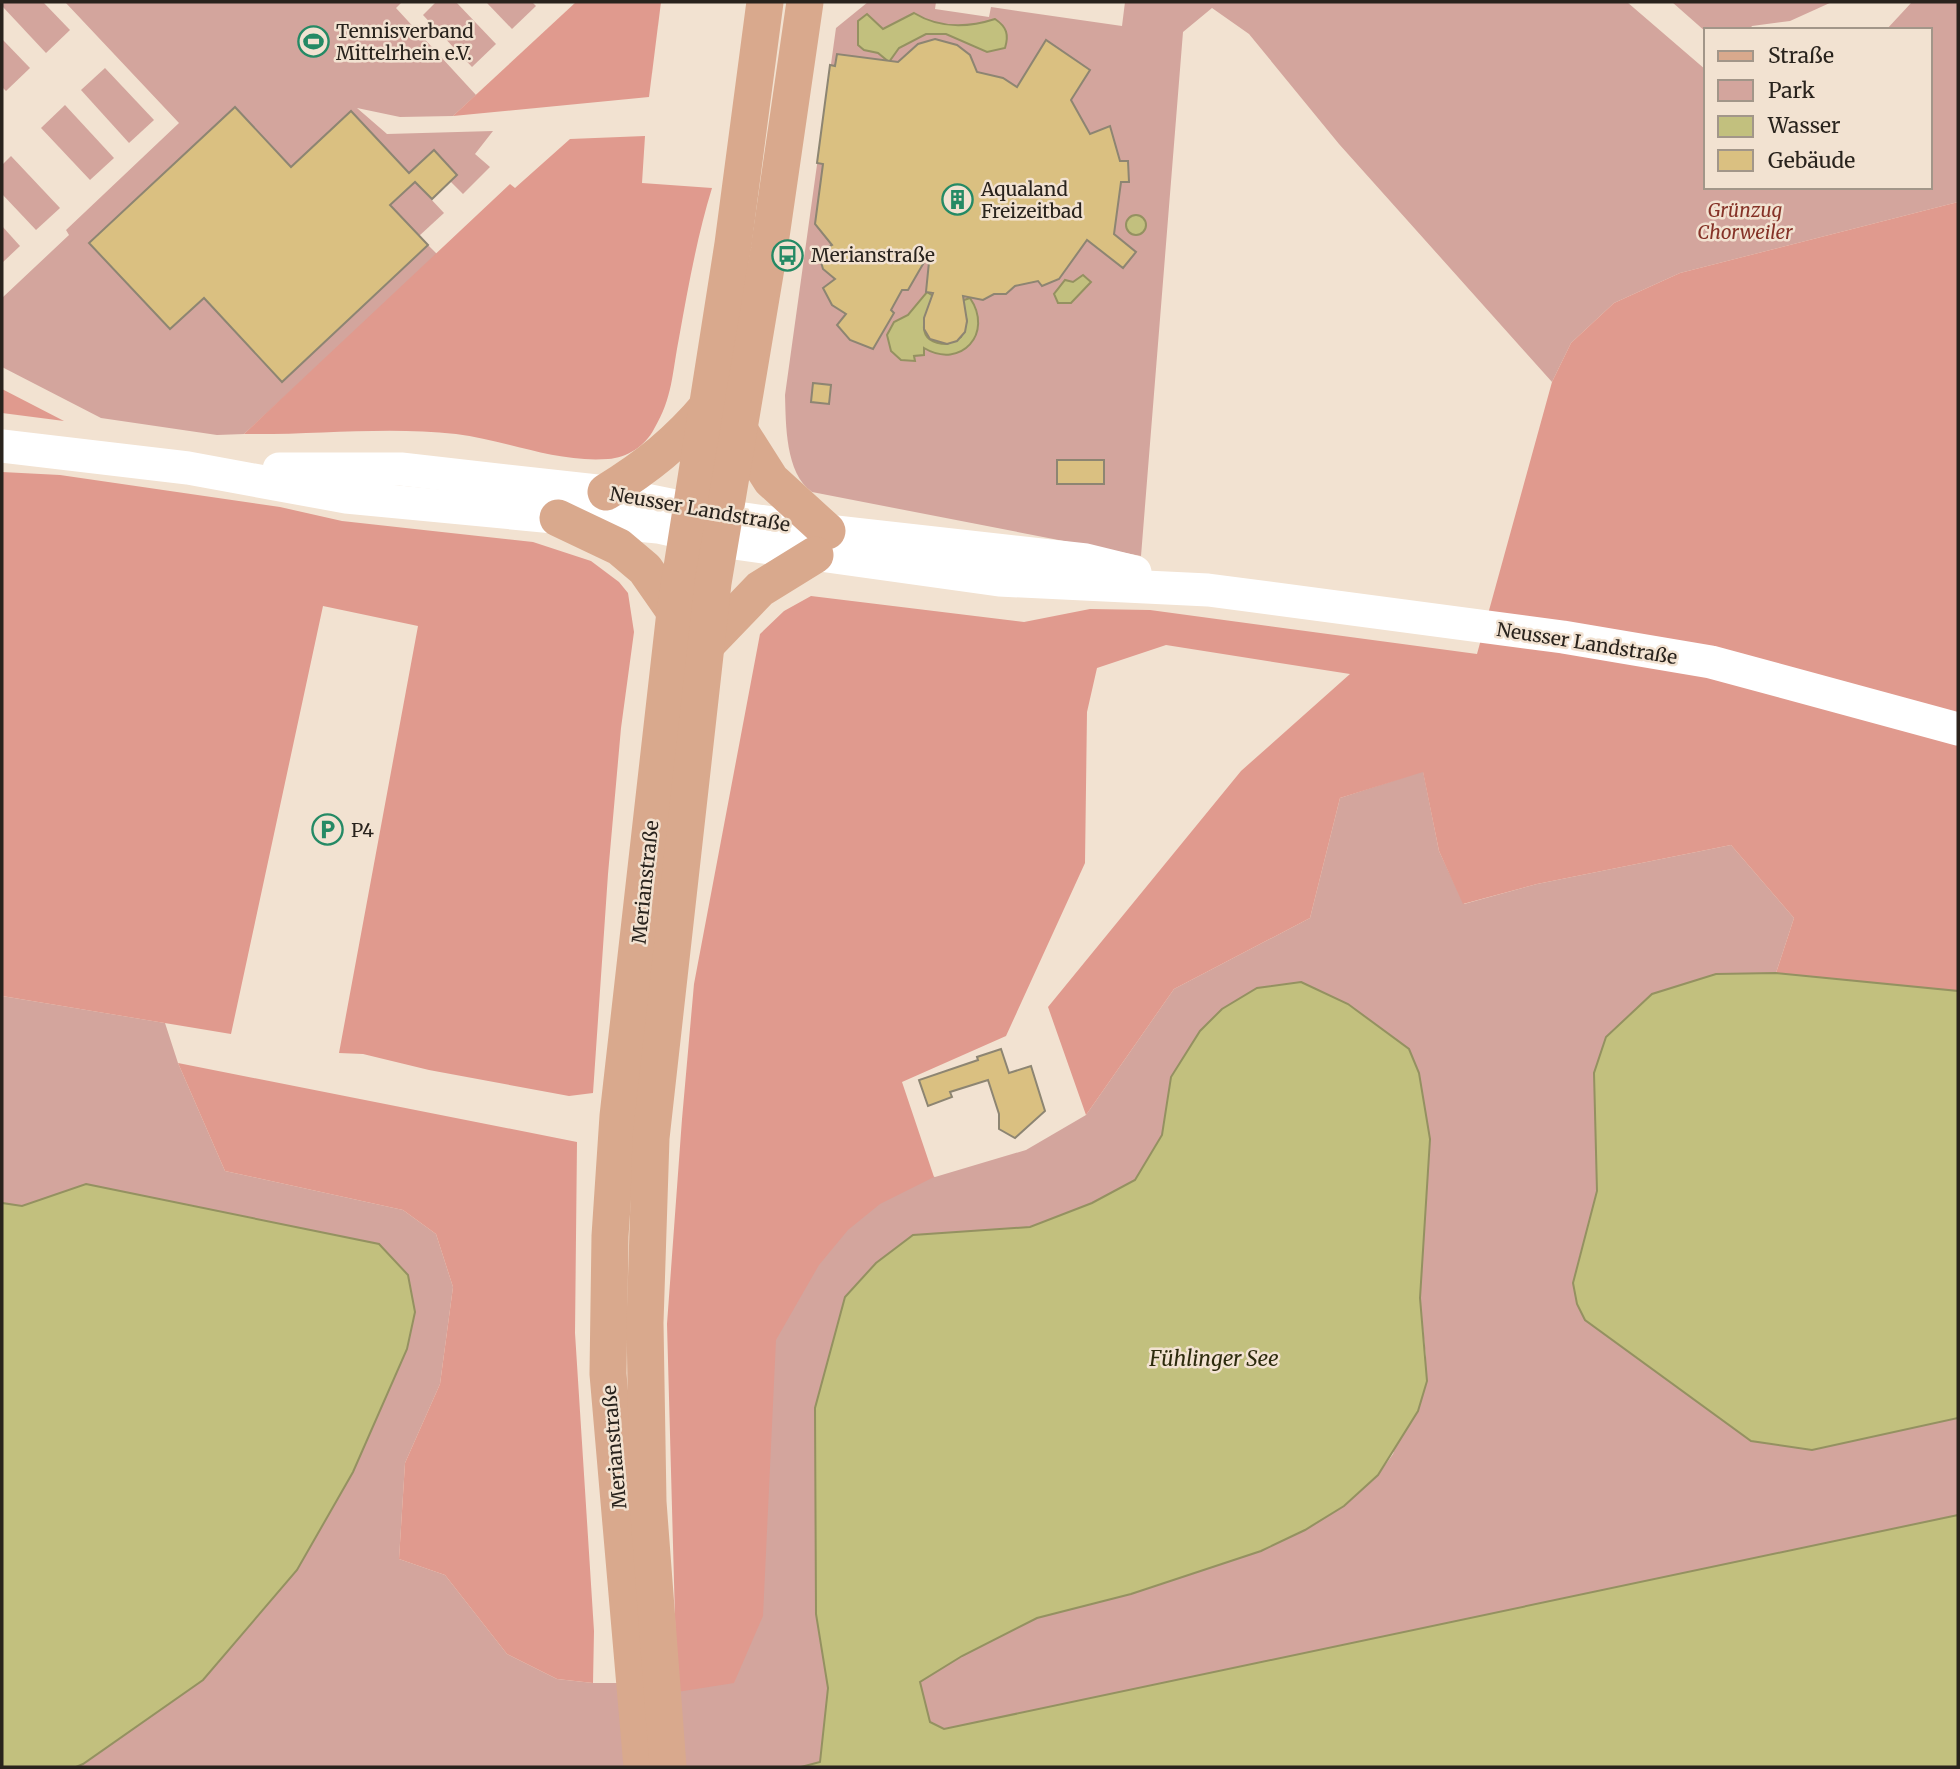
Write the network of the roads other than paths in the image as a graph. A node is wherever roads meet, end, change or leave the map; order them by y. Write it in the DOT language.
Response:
graph roads {
  1 [pos="765,2"];
  2 [pos="805,2"];
  3 [pos="709,405"];
  4 [pos="738,428"];
  5 [pos="2,446"];
  6 [pos="188,468"];
  7 [pos="606,492"];
  8 [pos="558,518"];
  9 [pos="707,525"];
  10 [pos="821,543"];
  11 [pos="676,612"];
  12 [pos="709,642"];
  13 [pos="1958,729"];
  14 [pos="644,1632"];
  15 [pos="642,1767"];
  16 [pos="668,1767"];
  1 -- 3 [label="main road, Merianstraße"];
  2 -- 4 [label="main road, Merianstraße"];
  3 -- 7 [label="main road"];
  3 -- 9 [label="main road, Merianstraße"];
  4 -- 9 [label="main road, Merianstraße"];
  4 -- 10 [label="main road"];
  5 -- 6 [label="main road, Neusser Landstraße"];
  6 -- 7 [label="main road, Neusser Landstraße"];
  6 -- 8 [label="main road, Neusser Landstraße"];
  7 -- 9 [label="main road, Neusser Landstraße"];
  8 -- 9 [label="main road, Neusser Landstraße"];
  8 -- 11 [label="main road"];
  9 -- 10 [label="main road, Neusser Landstraße"];
  9 -- 11 [label="main road, Merianstraße"];
  9 -- 12 [label="main road, Merianstraße"];
  10 -- 12 [label="main road"];
  10 -- 13 [label="main road, Neusser Landstraße"];
  11 -- 14 [label="main road, Merianstraße"];
  12 -- 14 [label="main road, Merianstraße"];
  14 -- 15 [label="main road, Merianstraße"];
  14 -- 16 [label="main road, Merianstraße"];
}
